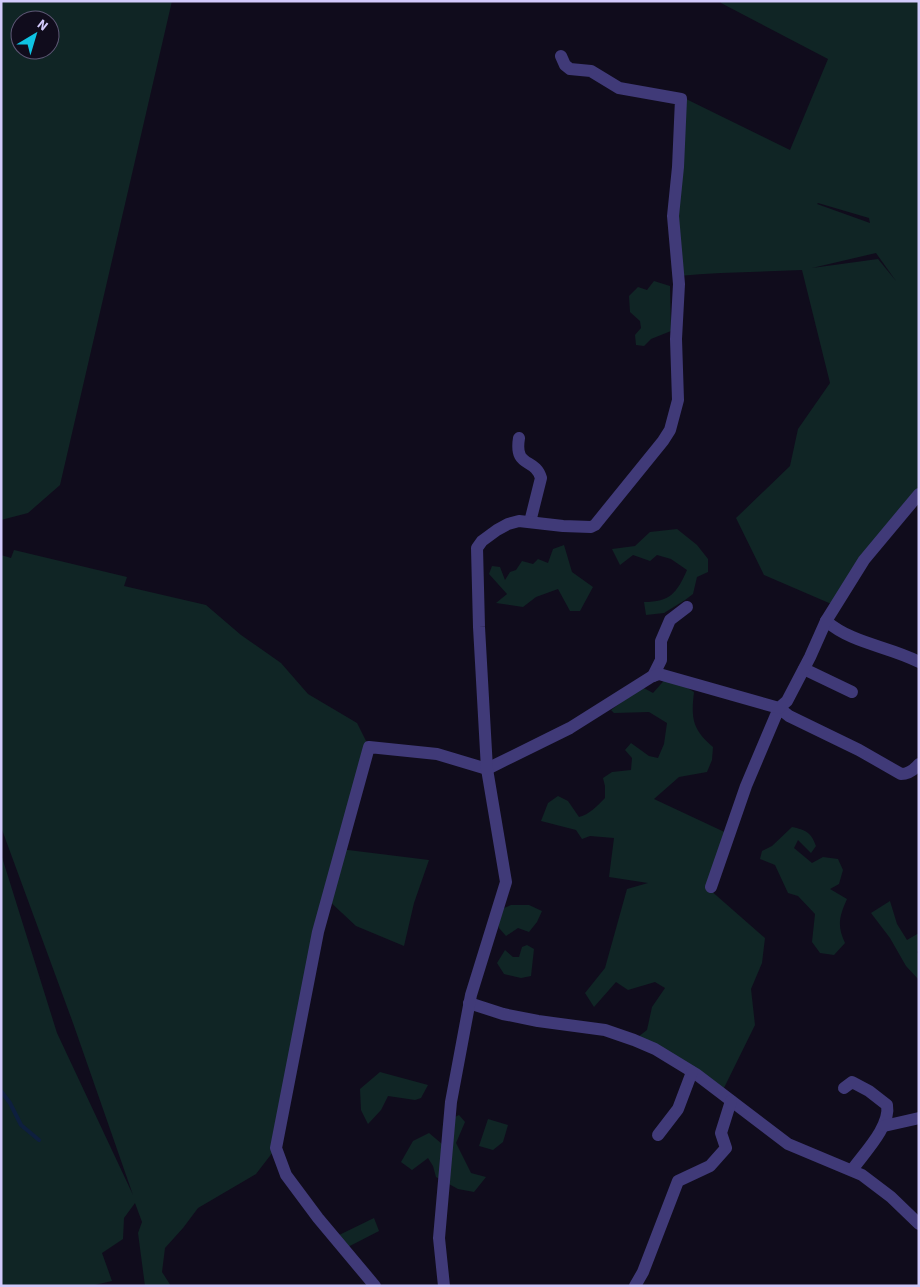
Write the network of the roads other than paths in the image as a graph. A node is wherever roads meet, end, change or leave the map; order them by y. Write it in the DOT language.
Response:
graph roads {
  1 [pos="561,56"];
  2 [pos="519,438"];
  3 [pos="919,494"];
  4 [pos="530,522"];
  5 [pos="686,607"];
  6 [pos="826,621"];
  7 [pos="919,662"];
  8 [pos="804,669"];
  9 [pos="653,676"];
  10 [pos="852,692"];
  11 [pos="779,708"];
  12 [pos="919,764"];
  13 [pos="487,769"];
  14 [pos="711,887"];
  15 [pos="469,1003"];
  16 [pos="692,1072"];
  17 [pos="844,1088"];
  18 [pos="731,1101"];
  19 [pos="919,1118"];
  20 [pos="884,1126"];
  21 [pos="658,1135"];
  22 [pos="852,1170"];
  23 [pos="919,1224"];
  24 [pos="375,1286"];
  25 [pos="444,1286"];
  26 [pos="635,1286"];
  1 -- 4 [label="street"];
  2 -- 4 [label="street"];
  3 -- 6 [label="street"];
  4 -- 13 [label="street"];
  5 -- 9 [label="street"];
  6 -- 7 [label="street"];
  6 -- 8 [label="street"];
  8 -- 10 [label="street"];
  8 -- 11 [label="street"];
  9 -- 11 [label="street"];
  9 -- 13 [label="street"];
  11 -- 12 [label="street"];
  11 -- 14 [label="street"];
  13 -- 15 [label="street"];
  13 -- 24 [label="street"];
  15 -- 16 [label="street"];
  15 -- 25 [label="street"];
  16 -- 18 [label="street"];
  16 -- 21 [label="street"];
  17 -- 20 [label="street"];
  18 -- 22 [label="street"];
  18 -- 26 [label="street"];
  19 -- 20 [label="street"];
  20 -- 22 [label="street"];
  22 -- 23 [label="street"];
}
